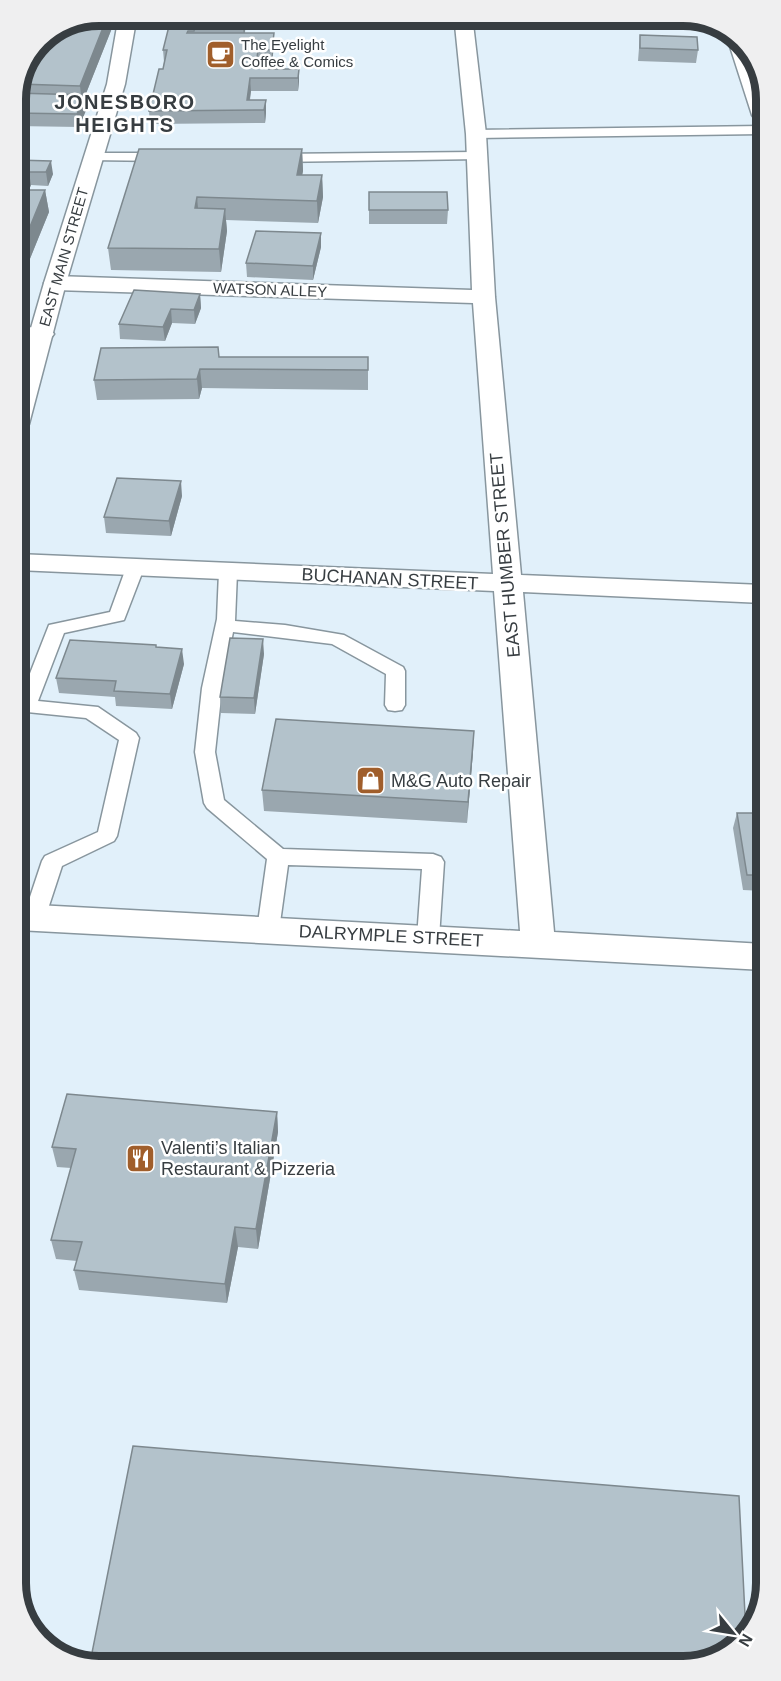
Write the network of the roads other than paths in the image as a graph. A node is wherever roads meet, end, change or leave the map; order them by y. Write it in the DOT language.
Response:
graph roads {
  1 [pos="126,25"];
  2 [pos="464,26"];
  3 [pos="743,58"];
  4 [pos="756,95"];
  5 [pos="756,130"];
  6 [pos="476,134"];
  7 [pos="93,158"];
  8 [pos="173,158"];
  9 [pos="264,158"];
  10 [pos="476,160"];
  11 [pos="55,283"];
  12 [pos="484,297"];
  13 [pos="26,333"];
  14 [pos="42,334"];
  15 [pos="26,390"];
  16 [pos="26,562"];
  17 [pos="135,568"];
  18 [pos="228,572"];
  19 [pos="507,585"];
  20 [pos="756,594"];
  21 [pos="225,626"];
  22 [pos="26,697"];
  23 [pos="26,705"];
  24 [pos="395,705"];
  25 [pos="278,857"];
  26 [pos="26,918"];
  27 [pos="268,930"];
  28 [pos="428,938"];
  29 [pos="538,944"];
  30 [pos="756,957"];
  1 -- 7 [label="street, EAST MAIN STREET"];
  2 -- 6 [label="street, EAST HUMBER STREET"];
  3 -- 4 [label="street"];
  5 -- 6 [label="lane"];
  6 -- 10 [label="street, EAST HUMBER STREET"];
  7 -- 8 [label="lane"];
  7 -- 11 [label="street, EAST MAIN STREET"];
  9 -- 10 [label="lane"];
  10 -- 12 [label="street, EAST HUMBER STREET"];
  11 -- 12 [label="street, WATSON ALLEY"];
  11 -- 14 [label="street, EAST MAIN STREET"];
  12 -- 19 [label="street, EAST HUMBER STREET"];
  13 -- 14 [label="street"];
  14 -- 15 [label="street, EAST MAIN STREET"];
  16 -- 17 [label="street, BUCHANAN STREET"];
  17 -- 18 [label="street, BUCHANAN STREET"];
  17 -- 22 [label="lane"];
  18 -- 19 [label="street, BUCHANAN STREET"];
  18 -- 21 [label="lane"];
  19 -- 20 [label="street, BUCHANAN STREET"];
  19 -- 29 [label="street, EAST HUMBER STREET"];
  21 -- 24 [label="lane"];
  21 -- 25 [label="lane"];
  23 -- 26 [label="lane"];
  25 -- 27 [label="lane"];
  25 -- 28 [label="lane"];
  26 -- 27 [label="street, DALRYMPLE STREET"];
  27 -- 28 [label="street, DALRYMPLE STREET"];
  28 -- 29 [label="street, DALRYMPLE STREET"];
  29 -- 30 [label="street, DALRYMPLE STREET"];
}
